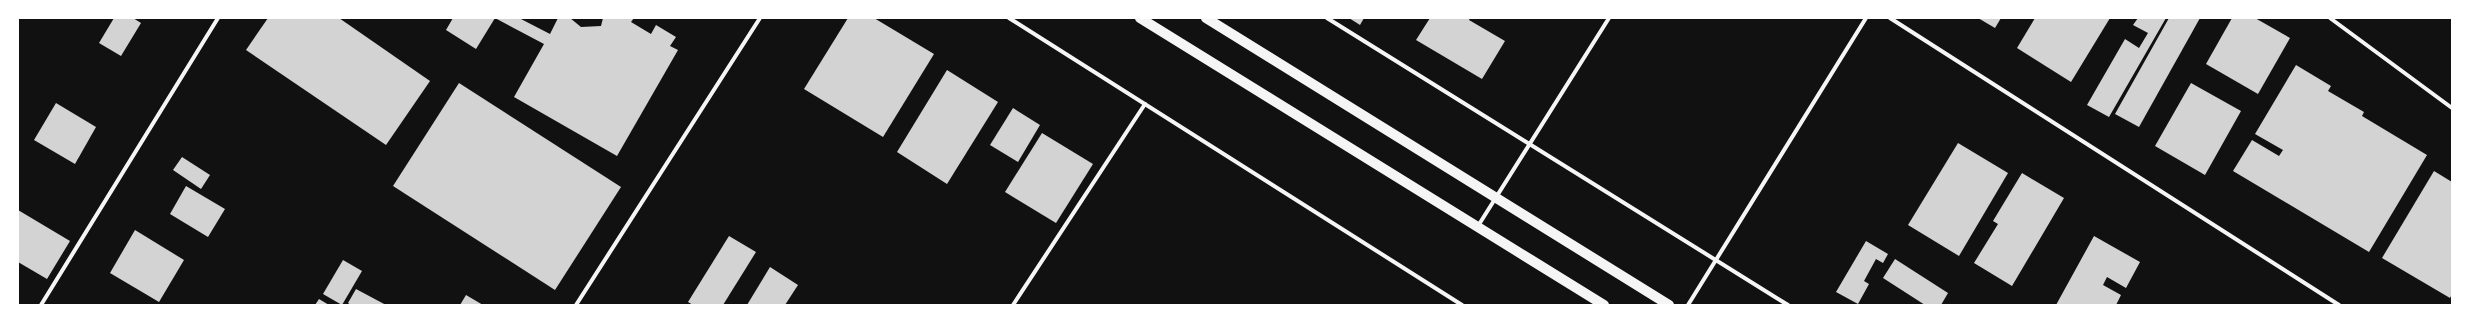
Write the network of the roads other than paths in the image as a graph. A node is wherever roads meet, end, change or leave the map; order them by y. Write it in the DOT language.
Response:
graph roads {
  1 [pos="218,18"];
  2 [pos="760,18"];
  3 [pos="1009,18"];
  4 [pos="1140,18"];
  5 [pos="1206,18"];
  6 [pos="1327,18"];
  7 [pos="1609,18"];
  8 [pos="1866,18"];
  9 [pos="1890,18"];
  10 [pos="2330,18"];
  11 [pos="1145,104"];
  12 [pos="2452,108"];
  13 [pos="1530,144"];
  14 [pos="1496,198"];
  15 [pos="1478,227"];
  16 [pos="1716,260"];
  17 [pos="41,305"];
  18 [pos="576,305"];
  19 [pos="1013,305"];
  20 [pos="1462,305"];
  21 [pos="1604,305"];
  22 [pos="1669,305"];
  23 [pos="1688,305"];
  24 [pos="1788,305"];
  25 [pos="2339,305"];
  1 -- 17 [label="street"];
  2 -- 18 [label="street"];
  3 -- 11 [label="street"];
  4 -- 15 [label="main road"];
  5 -- 14 [label="main road"];
  6 -- 13 [label="street"];
  7 -- 13 [label="street"];
  8 -- 16 [label="street"];
  9 -- 25 [label="street"];
  10 -- 12 [label="street"];
  11 -- 19 [label="street"];
  11 -- 20 [label="street"];
  13 -- 14 [label="street"];
  13 -- 16 [label="street"];
  14 -- 15 [label="street"];
  14 -- 22 [label="main road"];
  15 -- 21 [label="main road"];
  16 -- 23 [label="street"];
  16 -- 24 [label="street"];
}
